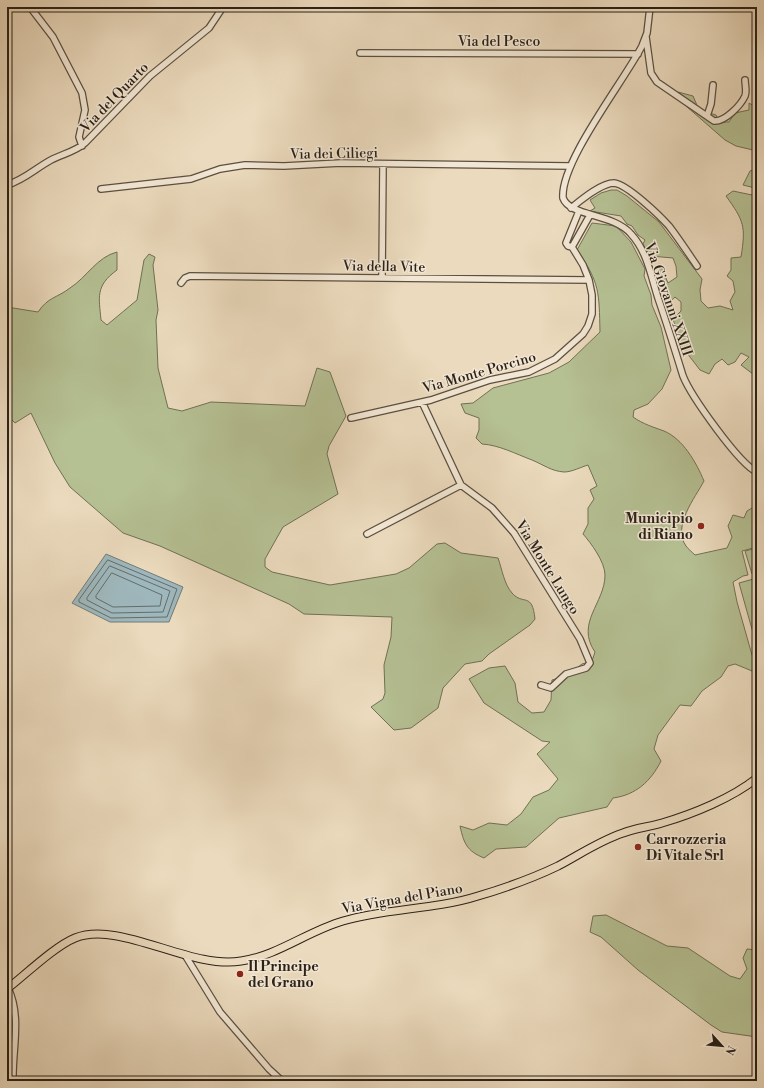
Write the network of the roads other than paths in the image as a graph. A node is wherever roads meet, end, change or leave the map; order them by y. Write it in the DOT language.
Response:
graph roads {
  1 [pos="30,7"];
  2 [pos="223,7"];
  3 [pos="650,7"];
  4 [pos="646,37"];
  5 [pos="360,53"];
  6 [pos="638,54"];
  7 [pos="745,80"];
  8 [pos="713,85"];
  9 [pos="707,116"];
  10 [pos="82,146"];
  11 [pos="383,164"];
  12 [pos="570,166"];
  13 [pos="7,185"];
  14 [pos="101,189"];
  15 [pos="571,208"];
  16 [pos="579,211"];
  17 [pos="590,215"];
  18 [pos="572,248"];
  19 [pos="697,266"];
  20 [pos="382,278"];
  21 [pos="589,280"];
  22 [pos="181,283"];
  23 [pos="422,402"];
  24 [pos="351,418"];
  25 [pos="757,472"];
  26 [pos="461,485"];
  27 [pos="367,534"];
  28 [pos="541,685"];
  29 [pos="757,778"];
  30 [pos="185,955"];
  31 [pos="7,989"];
  32 [pos="13,1081"];
  33 [pos="282,1081"];
  1 -- 10 [label="street"];
  2 -- 10 [label="street, Via del Quarto"];
  3 -- 4 [label="street"];
  4 -- 6 [label="street"];
  4 -- 9 [label="street"];
  5 -- 6 [label="street, Via del Pesco"];
  6 -- 12 [label="street"];
  7 -- 9 [label="street"];
  8 -- 9 [label="street"];
  10 -- 13 [label="street, Via del Quarto"];
  11 -- 12 [label="street, Via dei Ciliegi"];
  11 -- 14 [label="street, Via dei Ciliegi"];
  11 -- 20 [label="street"];
  12 -- 15 [label="street"];
  15 -- 16 [label="street, Via Giovanni XXIII"];
  15 -- 19 [label="street"];
  16 -- 17 [label="street, Via Giovanni XXIII"];
  16 -- 18 [label="street, Via Monte Porcino"];
  17 -- 18 [label="street"];
  17 -- 25 [label="street, Via Giovanni XXIII"];
  18 -- 21 [label="street, Via Monte Porcino"];
  20 -- 21 [label="street, Via della Vite"];
  20 -- 22 [label="street, Via della Vite"];
  21 -- 23 [label="street, Via Monte Porcino"];
  23 -- 24 [label="street, Via Monte Porcino"];
  23 -- 26 [label="street, Via Monte Lungo"];
  26 -- 27 [label="street"];
  26 -- 28 [label="street, Via Monte Lungo"];
  29 -- 30 [label="main road, Via Vigna del Piano"];
  30 -- 31 [label="main road, Via Vigna del Piano"];
  30 -- 33 [label="street"];
  31 -- 32 [label="street"];
}
